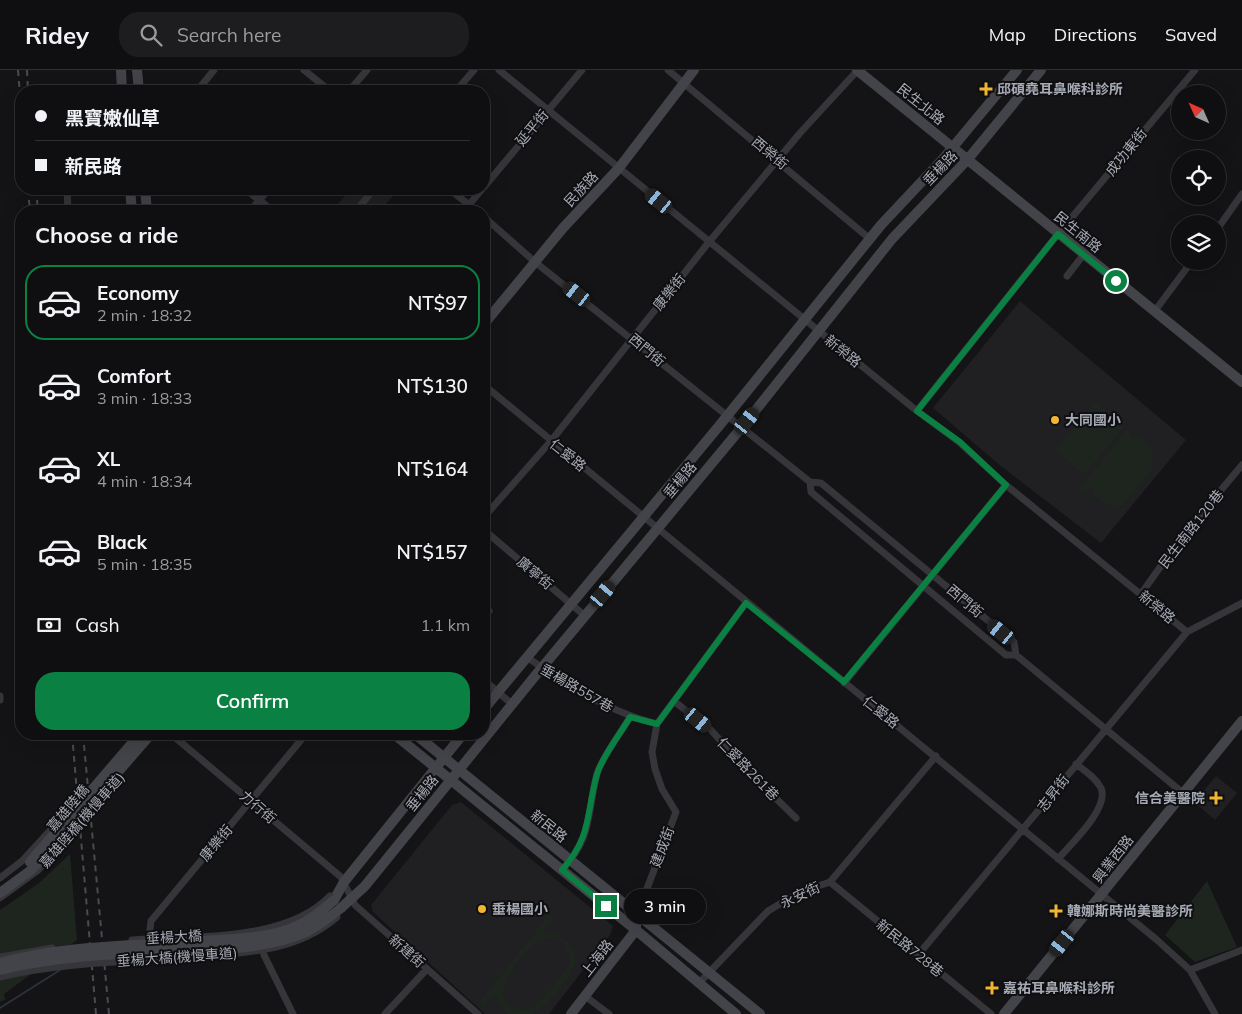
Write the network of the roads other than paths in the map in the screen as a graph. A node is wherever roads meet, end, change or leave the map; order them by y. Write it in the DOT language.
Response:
graph roads {
  1 [pos="122,70"];
  2 [pos="137,70"];
  3 [pos="214,70"];
  4 [pos="304,70"];
  5 [pos="367,70"];
  6 [pos="474,70"];
  7 [pos="499,70"];
  8 [pos="582,70"];
  9 [pos="668,70"];
  10 [pos="694,70"];
  11 [pos="857,70"];
  12 [pos="1017,70"];
  13 [pos="1041,70"];
  14 [pos="1195,70"];
  15 [pos="684,82"];
  16 [pos="121,85"];
  17 [pos="138,85"];
  18 [pos="202,85"];
  19 [pos="323,85"];
  20 [pos="354,85"];
  21 [pos="461,85"];
  22 [pos="547,110"];
  23 [pos="953,147"];
  24 [pos="968,159"];
  25 [pos="778,160"];
  26 [pos="619,168"];
  27 [pos="490,179"];
  28 [pos="1242,194"];
  29 [pos="253,195"];
  30 [pos="264,195"];
  31 [pos="369,195"];
  32 [pos="456,195"];
  33 [pos="477,195"];
  34 [pos="260,200"];
  35 [pos="255,205"];
  36 [pos="266,205"];
  37 [pos="361,205"];
  38 [pos="469,205"];
  39 [pos="1226,217"];
  40 [pos="490,223"];
  41 [pos="1058,234"];
  42 [pos="870,239"];
  43 [pos="709,242"];
  44 [pos="1084,254"];
  45 [pos="535,262"];
  46 [pos="1185,270"];
  47 [pos="1067,276"];
  48 [pos="1154,312"];
  49 [pos="490,317"];
  50 [pos="804,319"];
  51 [pos="819,331"];
  52 [pos="632,338"];
  53 [pos="1242,382"];
  54 [pos="490,391"];
  55 [pos="917,411"];
  56 [pos="726,417"];
  57 [pos="742,428"];
  58 [pos="551,441"];
  59 [pos="1242,465"];
  60 [pos="810,482"];
  61 [pos="1006,485"];
  62 [pos="490,510"];
  63 [pos="642,517"];
  64 [pos="657,530"];
  65 [pos="490,535"];
  66 [pos="932,574"];
  67 [pos="923,585"];
  68 [pos="1141,594"];
  69 [pos="570,603"];
  70 [pos="746,603"];
  71 [pos="1242,603"];
  72 [pos="585,616"];
  73 [pos="1187,632"];
  74 [pos="1016,655"];
  75 [pos="527,657"];
  76 [pos="542,668"];
  77 [pos="844,682"];
  78 [pos="490,685"];
  79 [pos="498,692"];
  80 [pos="490,702"];
  81 [pos="676,702"];
  82 [pos="512,704"];
  83 [pos="630,717"];
  84 [pos="1242,721"];
  85 [pos="657,724"];
  86 [pos="1106,730"];
  87 [pos="490,731"];
  88 [pos="130,740"];
  89 [pos="135,740"];
  90 [pos="146,740"];
  91 [pos="152,740"];
  92 [pos="178,740"];
  93 [pos="301,740"];
  94 [pos="401,740"];
  95 [pos="422,740"];
  96 [pos="458,740"];
  97 [pos="483,740"];
  98 [pos="936,756"];
  99 [pos="443,758"];
  100 [pos="1076,764"];
  101 [pos="435,768"];
  102 [pos="459,770"];
  103 [pos="450,780"];
  104 [pos="1183,793"];
  105 [pos="252,801"];
  106 [pos="796,818"];
  107 [pos="1024,829"];
  108 [pos="1058,859"];
  109 [pos="570,861"];
  110 [pos="562,870"];
  111 [pos="0,878"];
  112 [pos="344,882"];
  113 [pos="830,882"];
  114 [pos="0,885"];
  115 [pos="0,892"];
  116 [pos="1102,895"];
  117 [pos="0,898"];
  118 [pos="352,898"];
  119 [pos="337,904"];
  120 [pos="637,915"];
  121 [pos="636,930"];
  122 [pos="1242,950"];
  123 [pos="264,955"];
  124 [pos="918,955"];
  125 [pos="0,957"];
  126 [pos="0,962"];
  127 [pos="146,962"];
  128 [pos="427,969"];
  129 [pos="0,970"];
  130 [pos="1190,970"];
  131 [pos="708,973"];
  132 [pos="0,977"];
  133 [pos="699,984"];
  134 [pos="585,996"];
  135 [pos="293,1014"];
  136 [pos="385,1014"];
  137 [pos="478,1014"];
  138 [pos="571,1014"];
  139 [pos="609,1014"];
  140 [pos="736,1014"];
  141 [pos="760,1014"];
  142 [pos="990,1014"];
  143 [pos="1004,1014"];
  144 [pos="1216,1014"];
  1 -- 16 [label="street"];
  2 -- 17 [label="street"];
  3 -- 18 [label="street"];
  4 -- 19 [label="street"];
  5 -- 20 [label="street"];
  6 -- 21 [label="street"];
  7 -- 22 [label="street, 新榮路"];
  8 -- 22 [label="street, 延平街"];
  9 -- 15 [label="street, 西榮街"];
  10 -- 15 [label="street, 民族路"];
  11 -- 23 [label="street, 民生北路"];
  11 -- 25 [label="street, 康樂街"];
  12 -- 23 [label="street, 垂楊路"];
  13 -- 24 [label="street, 垂楊路"];
  14 -- 41 [label="street, 成功東街"];
  15 -- 25 [label="street, 西榮街"];
  15 -- 26 [label="street, 民族路"];
  22 -- 26 [label="street, 新榮路"];
  22 -- 27 [label="street, 延平街"];
  23 -- 24 [label="street, 民生北路"];
  23 -- 42 [label="street, 垂楊路"];
  24 -- 41 [label="street, 民生南路"];
  24 -- 51 [label="street, 垂楊路"];
  25 -- 42 [label="street, 西榮街"];
  25 -- 43 [label="street, 康樂街"];
  26 -- 43 [label="street, 新榮路"];
  26 -- 45 [label="street, 民族路"];
  28 -- 39 [label="street"];
  29 -- 34 [label="street"];
  30 -- 34 [label="street"];
  31 -- 37 [label="street"];
  32 -- 38 [label="street"];
  33 -- 38 [label="street, 延平街"];
  34 -- 35 [label="street"];
  34 -- 36 [label="street"];
  40 -- 45 [label="street, 西門街"];
  41 -- 44 [label="street, 民生南路"];
  41 -- 55 [label="street, 成功東街"];
  42 -- 50 [label="street, 垂楊路"];
  43 -- 50 [label="street, 新榮路"];
  43 -- 52 [label="street, 康樂街"];
  44 -- 47 [label="street"];
  44 -- 48 [label="street, 民生南路"];
  45 -- 49 [label="street, 民族路"];
  45 -- 52 [label="street, 西門街"];
  46 -- 48 [label="street"];
  48 -- 53 [label="street, 民生南路"];
  50 -- 51 [label="street, 新榮路"];
  50 -- 56 [label="street, 垂楊路"];
  51 -- 55 [label="street, 新榮路"];
  51 -- 57 [label="street, 垂楊路"];
  52 -- 56 [label="street, 西門街"];
  52 -- 58 [label="street, 康樂街"];
  54 -- 58 [label="street, 仁愛路"];
  55 -- 61 [label="street, 新榮路"];
  56 -- 57 [label="street, 西門街"];
  56 -- 63 [label="street, 垂楊路"];
  57 -- 60 [label="street, 西門街"];
  57 -- 64 [label="street, 垂楊路"];
  58 -- 62 [label="street, 康樂街"];
  58 -- 63 [label="street, 仁愛路"];
  59 -- 68 [label="street, 民生南路120巷"];
  60 -- 66 [label="street, 西門街"];
  60 -- 67 [label="street, 西門街"];
  61 -- 66 [label="street"];
  61 -- 68 [label="street, 新榮路"];
  63 -- 64 [label="street, 仁愛路"];
  63 -- 69 [label="street, 垂楊路"];
  64 -- 70 [label="street, 仁愛路"];
  64 -- 72 [label="street, 垂楊路"];
  65 -- 69 [label="street, 廣寧街"];
  66 -- 67 [label="street"];
  66 -- 74 [label="street, 西門街"];
  67 -- 74 [label="street, 西門街"];
  67 -- 77 [label="street"];
  68 -- 73 [label="street, 新榮路"];
  69 -- 72 [label="street, 廣寧街"];
  69 -- 75 [label="street, 垂楊路"];
  70 -- 77 [label="street, 仁愛路"];
  70 -- 81 [label="street"];
  71 -- 73 [label="street"];
  72 -- 76 [label="street, 垂楊路"];
  73 -- 86 [label="street, 志昇街"];
  74 -- 86 [label="street, 西門街"];
  75 -- 76 [label="street, 垂楊路557巷"];
  75 -- 79 [label="street, 垂楊路"];
  76 -- 82 [label="street, 垂楊路"];
  76 -- 83 [label="street, 垂楊路557巷"];
  77 -- 98 [label="street, 仁愛路"];
  78 -- 79 [label="street"];
  79 -- 80 [label="street, 垂楊路"];
  79 -- 82 [label="street"];
  81 -- 85 [label="street"];
  81 -- 106 [label="street, 仁愛路261巷"];
  82 -- 87 [label="street, 垂楊路"];
  83 -- 85 [label="street, 垂楊路557巷"];
  83 -- 109 [label="street"];
  84 -- 104 [label="street, 興業西路"];
  85 -- 120 [label="street, 建成街"];
  86 -- 100 [label="street, 志昇街"];
  86 -- 104 [label="street, 西門街"];
  88 -- 111 [label="street, 嘉雄陸橋(機慢車道), bridge"];
  89 -- 114 [label="street, 嘉雄陸橋, bridge"];
  90 -- 115 [label="street, 嘉雄陸橋, bridge"];
  91 -- 117 [label="street, 嘉雄陸橋(機慢車道), bridge"];
  92 -- 105 [label="street, 力行街"];
  93 -- 105 [label="street, 康樂街"];
  94 -- 101 [label="street, 新民路"];
  95 -- 99 [label="street, 新民路"];
  96 -- 99 [label="street, 垂楊路"];
  97 -- 102 [label="street, 垂楊路"];
  98 -- 107 [label="street, 仁愛路"];
  98 -- 113 [label="street, 永安街"];
  99 -- 101 [label="street, 垂楊路"];
  99 -- 102 [label="street, 新民路"];
  100 -- 107 [label="street, 志昇街"];
  100 -- 108 [label="street"];
  101 -- 103 [label="street, 新民路"];
  101 -- 112 [label="street, 垂楊路"];
  102 -- 103 [label="street, 垂楊路"];
  102 -- 109 [label="street, 新民路"];
  103 -- 110 [label="street, 新民路"];
  103 -- 118 [label="street, 垂楊路"];
  104 -- 116 [label="street, 興業西路"];
  105 -- 112 [label="street, 力行街"];
  105 -- 127 [label="street, 康樂街"];
  107 -- 108 [label="street, 仁愛路"];
  107 -- 124 [label="street, 志昇街"];
  108 -- 116 [label="street, 仁愛路"];
  109 -- 110 [label="street"];
  109 -- 120 [label="street, 新民路"];
  110 -- 121 [label="street, 新民路"];
  112 -- 118 [label="street, 新建街"];
  112 -- 119 [label="street, 垂楊路"];
  113 -- 124 [label="street, 新民路728巷"];
  113 -- 131 [label="street, 永安街"];
  116 -- 130 [label="street, 仁愛路"];
  116 -- 143 [label="street, 興業西路"];
  118 -- 119 [label="street, 垂楊路"];
  118 -- 128 [label="street, 新建街"];
  119 -- 125 [label="street, 垂楊大橋(機慢車道), bridge"];
  119 -- 126 [label="street, 垂楊大橋, bridge"];
  119 -- 129 [label="street, 垂楊大橋, bridge"];
  119 -- 132 [label="street, 垂楊大橋(機慢車道), bridge"];
  120 -- 121 [label="street"];
  120 -- 131 [label="street, 新民路"];
  121 -- 133 [label="street, 新民路"];
  121 -- 134 [label="street, 上海路"];
  122 -- 130 [label="street"];
  123 -- 135 [label="street"];
  124 -- 142 [label="street, 新民路728巷"];
  128 -- 136 [label="street"];
  128 -- 137 [label="street, 新建街"];
  130 -- 144 [label="street, 仁愛路"];
  131 -- 133 [label="street, 永安街"];
  131 -- 141 [label="street, 新民路"];
  133 -- 140 [label="street, 新民路"];
  134 -- 138 [label="street, 上海路"];
  134 -- 139 [label="street"];
}
